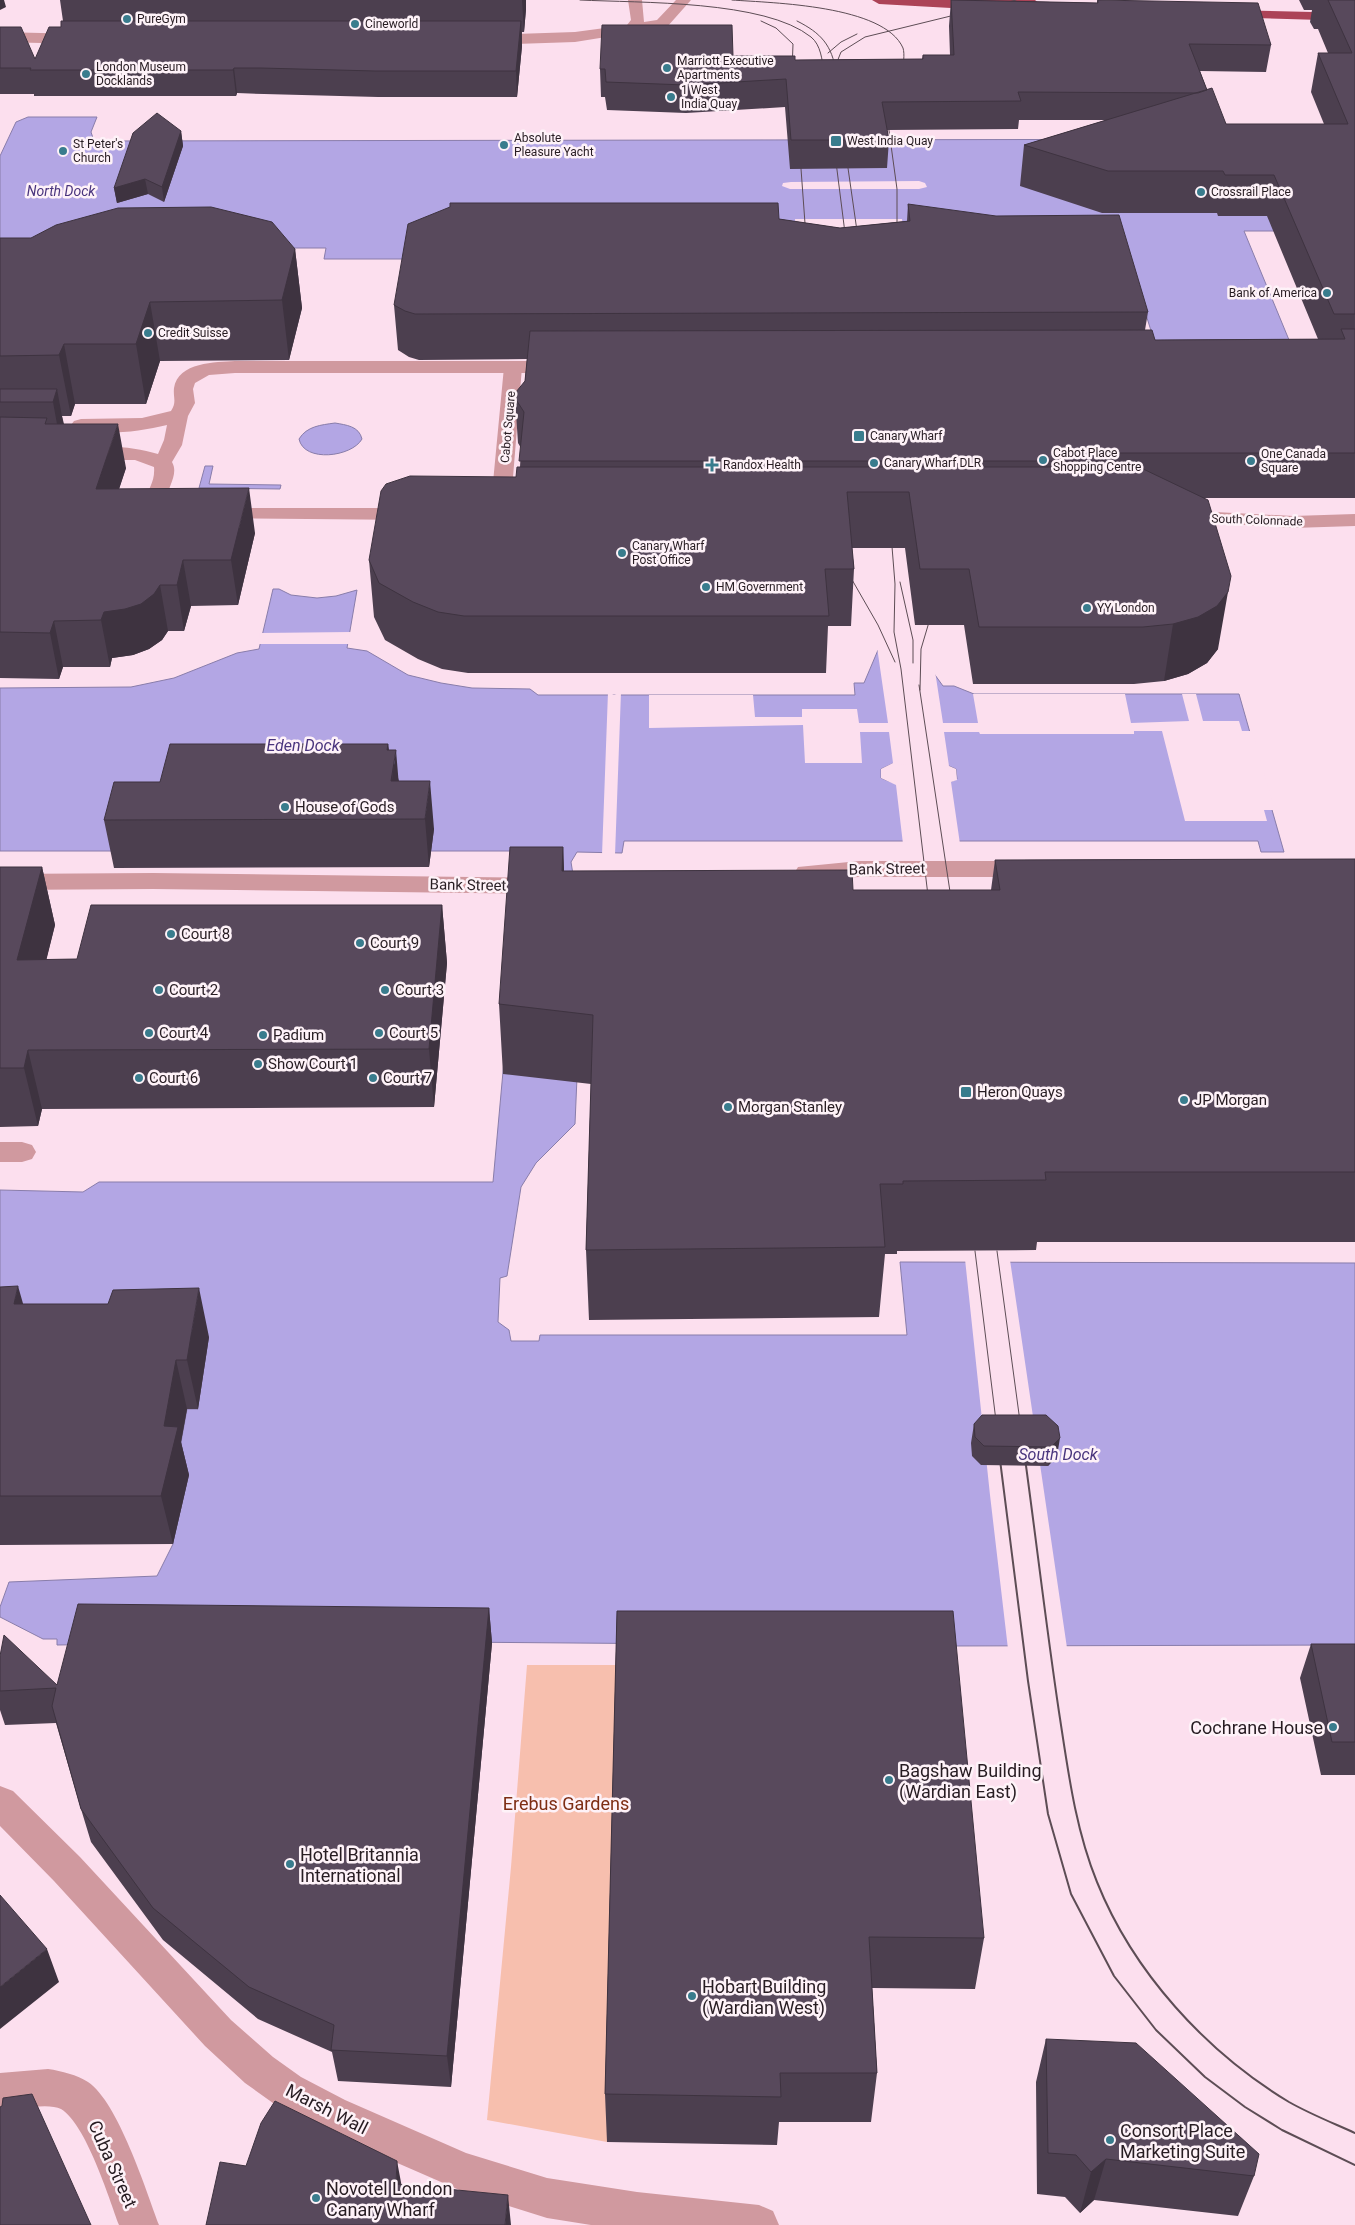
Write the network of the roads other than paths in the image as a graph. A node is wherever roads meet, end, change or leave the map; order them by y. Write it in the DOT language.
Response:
graph roads {
  1 [pos="635,0"];
  2 [pos="684,0"];
  3 [pos="879,0"];
  4 [pos="984,0"];
  5 [pos="1211,13"];
  6 [pos="1355,17"];
  7 [pos="632,28"];
  8 [pos="0,37"];
  9 [pos="97,40"];
  10 [pos="471,40"];
  11 [pos="513,367"];
  12 [pos="583,367"];
  13 [pos="178,415"];
  14 [pos="66,425"];
  15 [pos="64,454"];
  16 [pos="161,463"];
  17 [pos="433,514"];
  18 [pos="500,514"];
  19 [pos="1159,514"];
  20 [pos="1355,520"];
  21 [pos="1057,869"];
  22 [pos="780,874"];
  23 [pos="0,882"];
  24 [pos="569,886"];
  25 [pos="0,1802"];
  26 [pos="0,2092"];
  27 [pos="139,2225"];
  28 [pos="759,2225"];
  1 -- 7 [label="street"];
  2 -- 7 [label="street"];
  3 -- 4 [label="highway"];
  5 -- 6 [label="highway"];
  7 -- 10 [label="street"];
  8 -- 9 [label="street"];
  11 -- 12 [label="street"];
  11 -- 13 [label="street"];
  11 -- 18 [label="street, Cabot Square"];
  13 -- 14 [label="street"];
  13 -- 16 [label="street"];
  15 -- 16 [label="street"];
  16 -- 17 [label="street"];
  19 -- 20 [label="street, South Colonnade"];
  21 -- 22 [label="street, Bank Street"];
  23 -- 24 [label="street, Bank Street"];
  25 -- 28 [label="street, Marsh Wall"];
  26 -- 27 [label="street, Cuba Street"];
}
